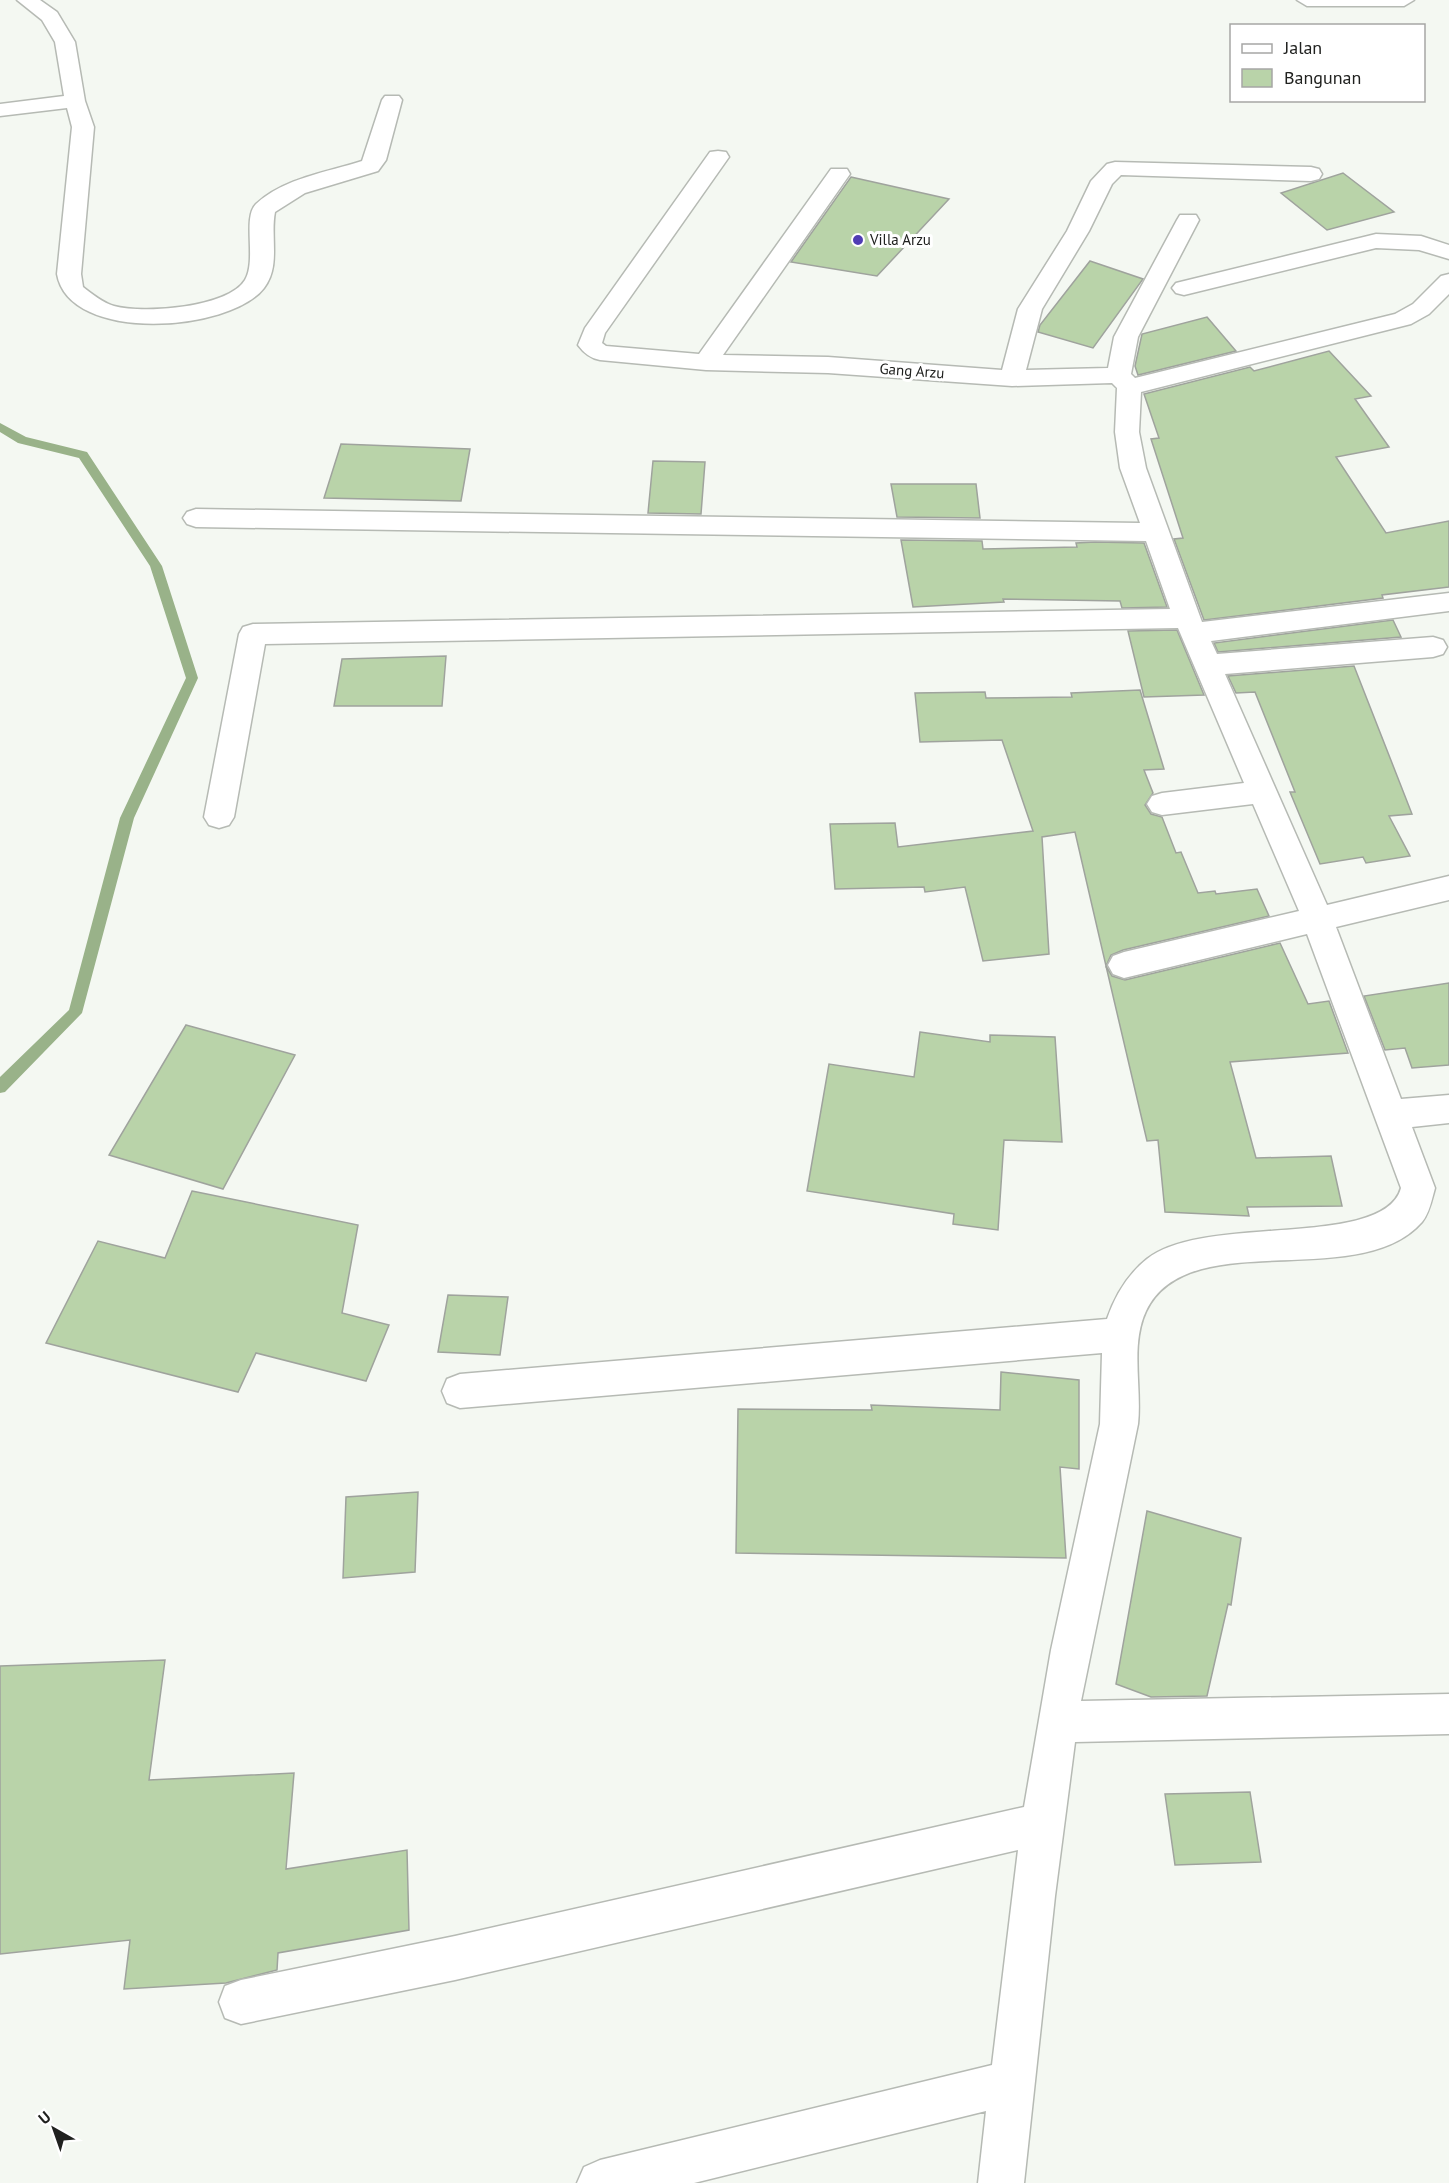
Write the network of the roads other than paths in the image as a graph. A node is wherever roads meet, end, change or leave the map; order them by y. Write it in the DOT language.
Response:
graph roads {
  1 [pos="1307,0"];
  2 [pos="16,1"];
  3 [pos="1397,1"];
  4 [pos="392,100"];
  5 [pos="75,101"];
  6 [pos="0,110"];
  7 [pos="718,157"];
  8 [pos="839,174"];
  9 [pos="1311,174"];
  10 [pos="1188,220"];
  11 [pos="1449,252"];
  12 [pos="1449,281"];
  13 [pos="1184,288"];
  14 [pos="706,362"];
  15 [pos="1012,378"];
  16 [pos="1124,381"];
  17 [pos="196,518"];
  18 [pos="1157,532"];
  19 [pos="1449,602"];
  20 [pos="1191,626"];
  21 [pos="1433,647"];
  22 [pos="1210,665"];
  23 [pos="1263,792"];
  24 [pos="1162,804"];
  25 [pos="219,818"];
  26 [pos="1449,888"];
  27 [pos="1317,918"];
  28 [pos="1124,965"];
  29 [pos="1449,1109"];
  30 [pos="1392,1114"];
  31 [pos="1119,1335"];
  32 [pos="460,1391"];
  33 [pos="1449,1714"];
  34 [pos="1057,1722"];
  35 [pos="1042,1824"];
  36 [pos="241,2002"];
  37 [pos="1012,2082"];
  38 [pos="600,2183"];
  39 [pos="1001,2183"];
  1 -- 3 [label="street"];
  2 -- 5 [label="street"];
  4 -- 5 [label="street"];
  5 -- 6 [label="street"];
  7 -- 14 [label="street, Gang Arzu"];
  8 -- 14 [label="street"];
  9 -- 15 [label="street"];
  10 -- 16 [label="street"];
  11 -- 13 [label="street"];
  12 -- 16 [label="street, Gang Arzu"];
  14 -- 15 [label="street, Gang Arzu"];
  15 -- 16 [label="street, Gang Arzu"];
  16 -- 18 [label="street"];
  17 -- 18 [label="street"];
  18 -- 20 [label="street"];
  19 -- 20 [label="street"];
  20 -- 22 [label="street"];
  20 -- 25 [label="street"];
  21 -- 22 [label="street"];
  22 -- 23 [label="street"];
  23 -- 24 [label="street"];
  23 -- 27 [label="street"];
  26 -- 27 [label="street"];
  27 -- 28 [label="street"];
  27 -- 30 [label="street"];
  29 -- 30 [label="street"];
  30 -- 31 [label="street"];
  31 -- 32 [label="street"];
  31 -- 34 [label="street"];
  33 -- 34 [label="street"];
  34 -- 35 [label="street"];
  35 -- 36 [label="street"];
  35 -- 37 [label="street"];
  37 -- 38 [label="street"];
  37 -- 39 [label="street"];
}
